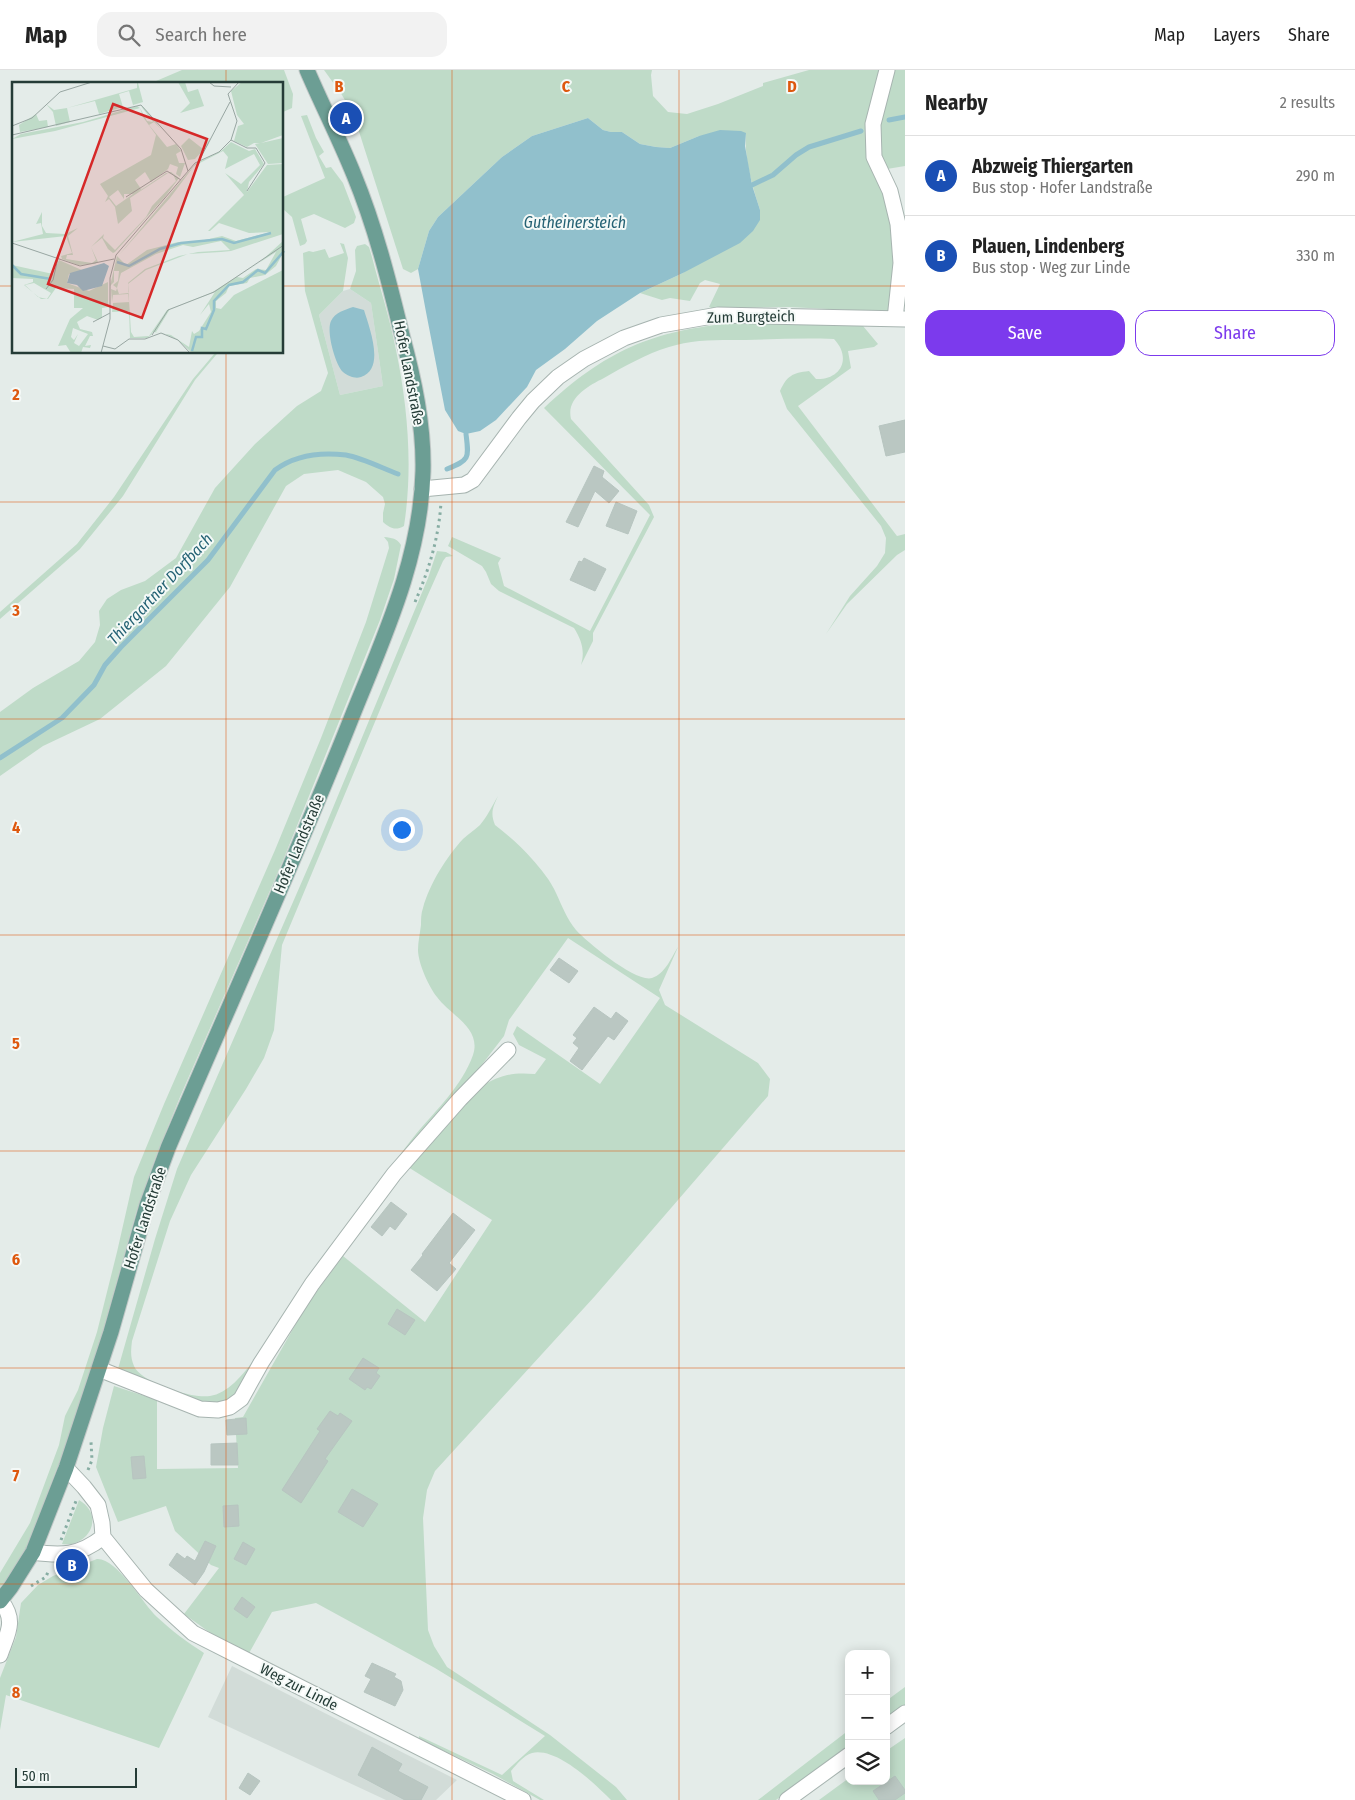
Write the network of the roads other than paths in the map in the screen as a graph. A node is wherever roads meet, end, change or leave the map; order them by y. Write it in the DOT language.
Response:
graph roads {
  1 [pos="306,70"];
  2 [pos="887,70"];
  3 [pos="900,319"];
  4 [pos="422,489"];
  5 [pos="508,1050"];
  6 [pos="99,1369"];
  7 [pos="66,1468"];
  8 [pos="103,1537"];
  9 [pos="33,1552"];
  10 [pos="0,1601"];
  11 [pos="0,1655"];
  12 [pos="905,1713"];
  13 [pos="890,1724"];
  14 [pos="845,1757"];
  15 [pos="523,1800"];
  16 [pos="787,1800"];
  1 -- 4 [label="main road, Hofer Landstraße"];
  2 -- 3 [label="street"];
  3 -- 4 [label="street, Zum Burgteich"];
  4 -- 6 [label="main road, Hofer Landstraße"];
  5 -- 6 [label="street"];
  6 -- 7 [label="main road, Hofer Landstraße"];
  7 -- 8 [label="street"];
  7 -- 9 [label="main road, Hofer Landstraße"];
  8 -- 9 [label="street"];
  8 -- 15 [label="street, Weg zur Linde"];
  9 -- 10 [label="main road, Hofer Landstraße"];
  10 -- 11 [label="street"];
  12 -- 13 [label="street"];
  14 -- 16 [label="street"];
}
